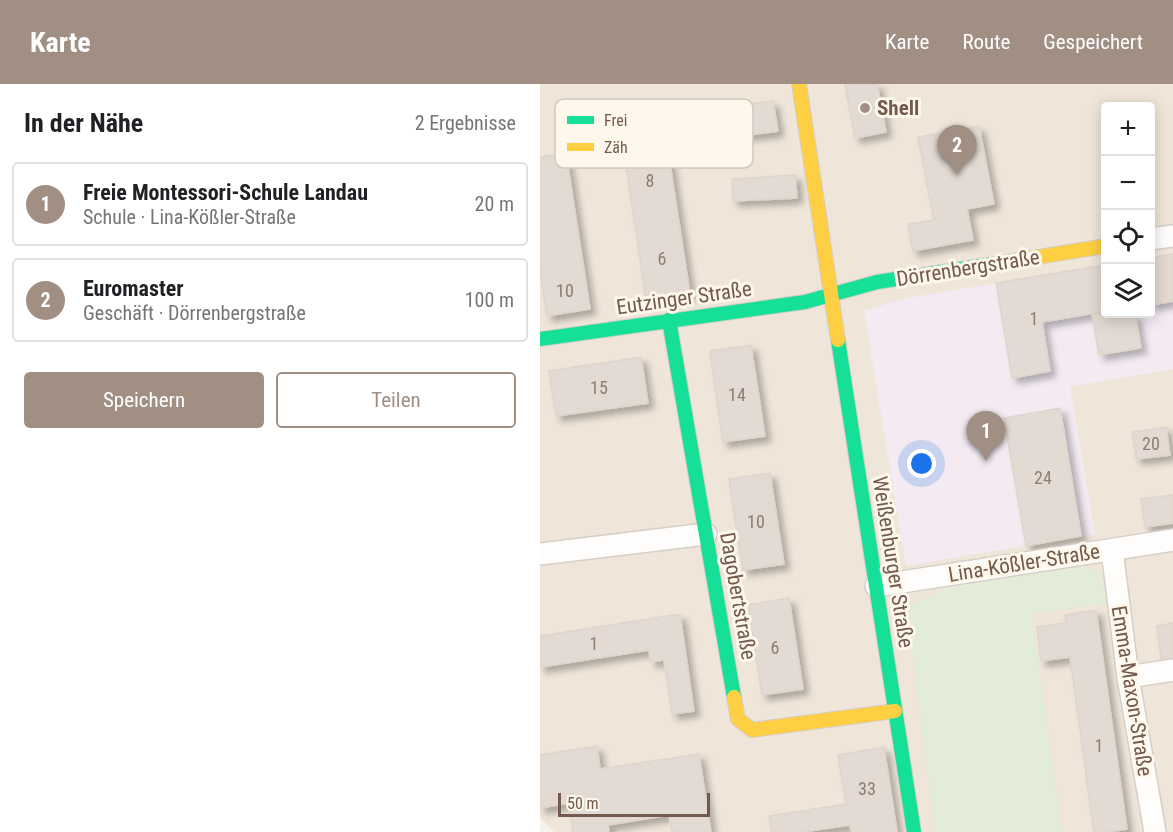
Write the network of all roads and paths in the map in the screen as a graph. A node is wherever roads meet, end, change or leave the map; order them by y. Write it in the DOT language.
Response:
graph roads {
  1 [pos="799,84"];
  2 [pos="1173,236"];
  3 [pos="1155,239"];
  4 [pos="1101,247"];
  5 [pos="832,296"];
  6 [pos="669,320"];
  7 [pos="540,339"];
  8 [pos="706,534"];
  9 [pos="1173,540"];
  10 [pos="1112,550"];
  11 [pos="540,554"];
  12 [pos="876,586"];
  13 [pos="1173,670"];
  14 [pos="1128,676"];
  15 [pos="895,711"];
  16 [pos="914,832"];
  17 [pos="1155,832"];
  1 -- 5 [label="street, Weißenburger Straße"];
  2 -- 3 [label="street"];
  4 -- 5 [label="street, Dörrenbergstraße"];
  5 -- 6 [label="street, Eutzinger Straße"];
  5 -- 12 [label="street, Weißenburger Straße"];
  6 -- 7 [label="street, Eutzinger Straße"];
  6 -- 8 [label="street, Dagobertstraße"];
  8 -- 11 [label="street"];
  8 -- 15 [label="street, Dagobertstraße"];
  9 -- 10 [label="street, Lina-Kößler-Straße"];
  10 -- 12 [label="street, Lina-Kößler-Straße"];
  10 -- 14 [label="street, Emma-Maxon-Straße"];
  12 -- 15 [label="street, Weißenburger Straße"];
  13 -- 14 [label="street"];
  14 -- 17 [label="street, Emma-Maxon-Straße"];
  15 -- 16 [label="street, Weißenburger Straße"];
}
